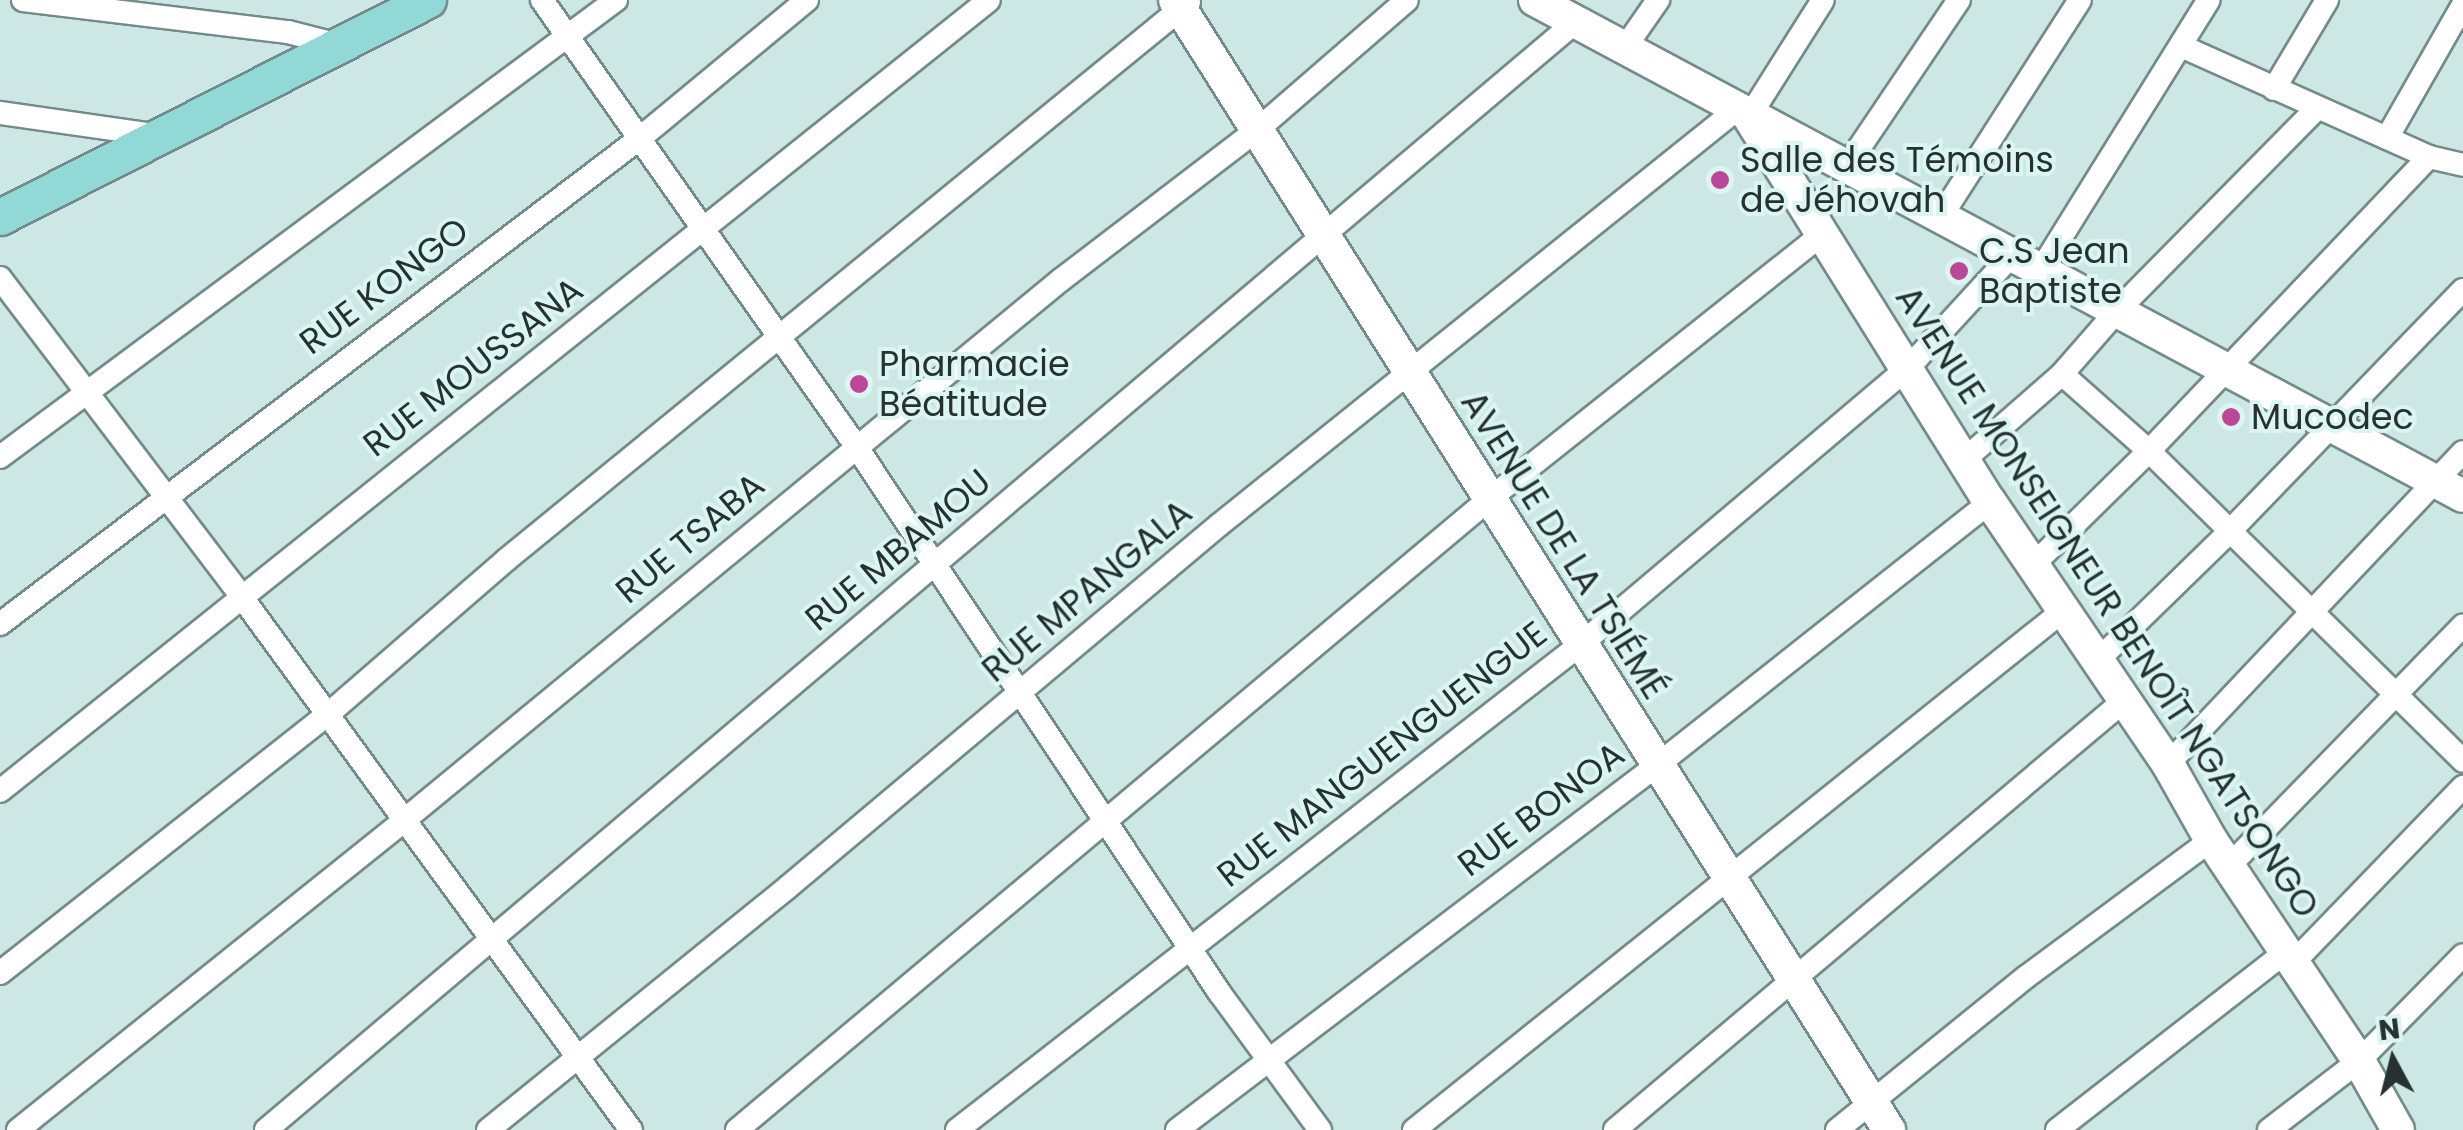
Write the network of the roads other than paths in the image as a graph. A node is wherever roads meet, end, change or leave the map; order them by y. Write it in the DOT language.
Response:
graph roads {
  1 [pos="22,0"];
  2 [pos="428,0"];
  3 [pos="542,0"];
  4 [pos="616,0"];
  5 [pos="807,0"];
  6 [pos="990,0"];
  7 [pos="1407,0"];
  8 [pos="1535,0"];
  9 [pos="1658,0"];
  10 [pos="1824,0"];
  11 [pos="1959,0"];
  12 [pos="2080,0"];
  13 [pos="2209,0"];
  14 [pos="2327,0"];
  15 [pos="1182,3"];
  16 [pos="2463,5"];
  17 [pos="1574,24"];
  18 [pos="566,36"];
  19 [pos="339,45"];
  20 [pos="2181,46"];
  21 [pos="1624,49"];
  22 [pos="2274,89"];
  23 [pos="2317,108"];
  24 [pos="0,113"];
  25 [pos="1742,113"];
  26 [pos="1257,130"];
  27 [pos="154,135"];
  28 [pos="2387,138"];
  29 [pos="640,140"];
  30 [pos="2429,157"];
  31 [pos="2463,165"];
  32 [pos="1847,166"];
  33 [pos="0,217"];
  34 [pos="1940,218"];
  35 [pos="704,232"];
  36 [pos="1822,234"];
  37 [pos="1324,238"];
  38 [pos="2026,263"];
  39 [pos="0,278"];
  40 [pos="2463,290"];
  41 [pos="2117,311"];
  42 [pos="779,340"];
  43 [pos="1908,368"];
  44 [pos="2224,368"];
  45 [pos="2062,374"];
  46 [pos="1409,375"];
  47 [pos="86,394"];
  48 [pos="2329,425"];
  49 [pos="856,446"];
  50 [pos="2149,451"];
  51 [pos="2463,452"];
  52 [pos="0,457"];
  53 [pos="1965,459"];
  54 [pos="2433,480"];
  55 [pos="2463,496"];
  56 [pos="169,499"];
  57 [pos="1488,500"];
  58 [pos="1990,502"];
  59 [pos="2230,532"];
  60 [pos="2034,564"];
  61 [pos="936,565"];
  62 [pos="241,596"];
  63 [pos="2064,610"];
  64 [pos="2312,612"];
  65 [pos="0,624"];
  66 [pos="2463,625"];
  67 [pos="1581,644"];
  68 [pos="2098,660"];
  69 [pos="1022,692"];
  70 [pos="2396,695"];
  71 [pos="2125,700"];
  72 [pos="326,716"];
  73 [pos="2463,761"];
  74 [pos="2168,764"];
  75 [pos="1656,766"];
  76 [pos="2463,787"];
  77 [pos="0,790"];
  78 [pos="1108,821"];
  79 [pos="402,822"];
  80 [pos="2220,853"];
  81 [pos="1728,878"];
  82 [pos="493,942"];
  83 [pos="1190,949"];
  84 [pos="2463,955"];
  85 [pos="2289,958"];
  86 [pos="0,973"];
  87 [pos="1792,978"];
  88 [pos="576,1054"];
  89 [pos="1267,1060"];
  90 [pos="2359,1062"];
  91 [pos="1880,1116"];
  92 [pos="18,1130"];
  93 [pos="266,1130"];
  94 [pos="488,1130"];
  95 [pos="631,1130"];
  96 [pos="737,1130"];
  97 [pos="957,1130"];
  98 [pos="1176,1130"];
  99 [pos="1320,1130"];
  100 [pos="1414,1130"];
  101 [pos="1615,1130"];
  102 [pos="1837,1130"];
  103 [pos="2057,1130"];
  104 [pos="2269,1130"];
  105 [pos="2398,1130"];
  1 -- 19 [label="street"];
  2 -- 19 [label="main road"];
  3 -- 18 [label="street"];
  4 -- 18 [label="street"];
  5 -- 29 [label="street, RUE KONGO"];
  6 -- 35 [label="street, RUE MOUSSANA"];
  7 -- 26 [label="street, RUE TSABA"];
  8 -- 17 [label="street"];
  9 -- 21 [label="street"];
  10 -- 25 [label="street, RUE MPANGALA"];
  11 -- 32 [label="street"];
  12 -- 34 [label="street"];
  13 -- 20 [label="street, RUE MANGUENGUENGUE"];
  14 -- 22 [label="street"];
  15 -- 26 [label="street, AVENUE DE LA TSIÉMÉ"];
  15 -- 42 [label="street"];
  16 -- 28 [label="street"];
  17 -- 21 [label="street"];
  17 -- 37 [label="street, RUE MBAMOU"];
  18 -- 29 [label="street"];
  18 -- 47 [label="street"];
  19 -- 27 [label="main road"];
  20 -- 22 [label="street"];
  20 -- 38 [label="street, RUE MANGUENGUENGUE"];
  21 -- 25 [label="street"];
  22 -- 23 [label="street"];
  23 -- 28 [label="street"];
  23 -- 41 [label="street"];
  24 -- 27 [label="street"];
  25 -- 32 [label="street"];
  25 -- 36 [label="street, AVENUE MONSEIGNEUR BENOÎT NGATSONGO"];
  25 -- 46 [label="street, RUE MPANGALA"];
  26 -- 37 [label="street, AVENUE DE LA TSIÉMÉ"];
  26 -- 49 [label="street, RUE TSABA"];
  27 -- 33 [label="main road"];
  28 -- 30 [label="street"];
  29 -- 35 [label="street"];
  29 -- 56 [label="street, RUE KONGO"];
  30 -- 31 [label="street"];
  30 -- 44 [label="street"];
  32 -- 34 [label="street"];
  34 -- 38 [label="street"];
  35 -- 42 [label="street"];
  35 -- 62 [label="street, RUE MOUSSANA"];
  36 -- 43 [label="street, AVENUE MONSEIGNEUR BENOÎT NGATSONGO"];
  36 -- 57 [label="street"];
  37 -- 46 [label="street, AVENUE DE LA TSIÉMÉ"];
  37 -- 61 [label="street, RUE MBAMOU"];
  38 -- 41 [label="street"];
  38 -- 43 [label="street, RUE MANGUENGUENGUE"];
  39 -- 47 [label="street"];
  40 -- 48 [label="street"];
  41 -- 44 [label="street"];
  41 -- 45 [label="street"];
  42 -- 49 [label="street"];
  42 -- 72 [label="street"];
  43 -- 53 [label="street, AVENUE MONSEIGNEUR BENOÎT NGATSONGO"];
  43 -- 67 [label="street, RUE MANGUENGUENGUE"];
  44 -- 48 [label="street"];
  44 -- 50 [label="street"];
  45 -- 50 [label="street"];
  45 -- 53 [label="street"];
  46 -- 57 [label="street, AVENUE DE LA TSIÉMÉ"];
  46 -- 69 [label="street, RUE MPANGALA"];
  47 -- 52 [label="street"];
  47 -- 56 [label="street"];
  48 -- 54 [label="street"];
  48 -- 59 [label="street"];
  49 -- 61 [label="street"];
  49 -- 79 [label="street, RUE TSABA"];
  50 -- 59 [label="street"];
  50 -- 60 [label="street"];
  51 -- 54 [label="street"];
  53 -- 58 [label="street, AVENUE MONSEIGNEUR BENOÎT NGATSONGO"];
  54 -- 55 [label="street"];
  54 -- 64 [label="street"];
  56 -- 62 [label="street"];
  56 -- 65 [label="street, RUE KONGO"];
  57 -- 67 [label="street, AVENUE DE LA TSIÉMÉ"];
  57 -- 78 [label="street"];
  58 -- 60 [label="street, AVENUE MONSEIGNEUR BENOÎT NGATSONGO"];
  58 -- 75 [label="street, RUE BONOA"];
  59 -- 64 [label="street"];
  59 -- 68 [label="street"];
  60 -- 63 [label="street, AVENUE MONSEIGNEUR BENOÎT NGATSONGO"];
  61 -- 69 [label="street"];
  61 -- 82 [label="street, RUE MBAMOU"];
  62 -- 72 [label="street"];
  62 -- 77 [label="street, RUE MOUSSANA"];
  63 -- 68 [label="street, AVENUE MONSEIGNEUR BENOÎT NGATSONGO"];
  63 -- 81 [label="street"];
  64 -- 70 [label="street"];
  64 -- 74 [label="street"];
  66 -- 70 [label="street"];
  67 -- 75 [label="street, AVENUE DE LA TSIÉMÉ"];
  67 -- 83 [label="street, RUE MANGUENGUENGUE"];
  68 -- 71 [label="street, AVENUE MONSEIGNEUR BENOÎT NGATSONGO"];
  69 -- 78 [label="street"];
  69 -- 88 [label="street, RUE MPANGALA"];
  70 -- 73 [label="street"];
  70 -- 80 [label="street"];
  71 -- 74 [label="street, AVENUE MONSEIGNEUR BENOÎT NGATSONGO"];
  71 -- 87 [label="street"];
  72 -- 79 [label="street"];
  72 -- 86 [label="street"];
  74 -- 80 [label="street, AVENUE MONSEIGNEUR BENOÎT NGATSONGO"];
  75 -- 81 [label="street, AVENUE DE LA TSIÉMÉ"];
  75 -- 89 [label="street, RUE BONOA"];
  76 -- 85 [label="street"];
  78 -- 83 [label="street"];
  78 -- 96 [label="street"];
  79 -- 82 [label="street"];
  79 -- 92 [label="street, RUE TSABA"];
  80 -- 85 [label="street, AVENUE MONSEIGNEUR BENOÎT NGATSONGO"];
  80 -- 91 [label="street"];
  81 -- 87 [label="street, AVENUE DE LA TSIÉMÉ"];
  81 -- 100 [label="street"];
  82 -- 88 [label="street"];
  82 -- 93 [label="street, RUE MBAMOU"];
  83 -- 89 [label="street"];
  83 -- 97 [label="street, RUE MANGUENGUENGUE"];
  84 -- 90 [label="street"];
  85 -- 90 [label="street, AVENUE MONSEIGNEUR BENOÎT NGATSONGO"];
  85 -- 103 [label="street"];
  87 -- 91 [label="street, AVENUE DE LA TSIÉMÉ"];
  87 -- 101 [label="street"];
  88 -- 94 [label="street, RUE MPANGALA"];
  88 -- 95 [label="street"];
  89 -- 98 [label="street, RUE BONOA"];
  89 -- 99 [label="street"];
  90 -- 104 [label="street"];
  90 -- 105 [label="street, AVENUE MONSEIGNEUR BENOÎT NGATSONGO"];
  91 -- 102 [label="street"];
}
